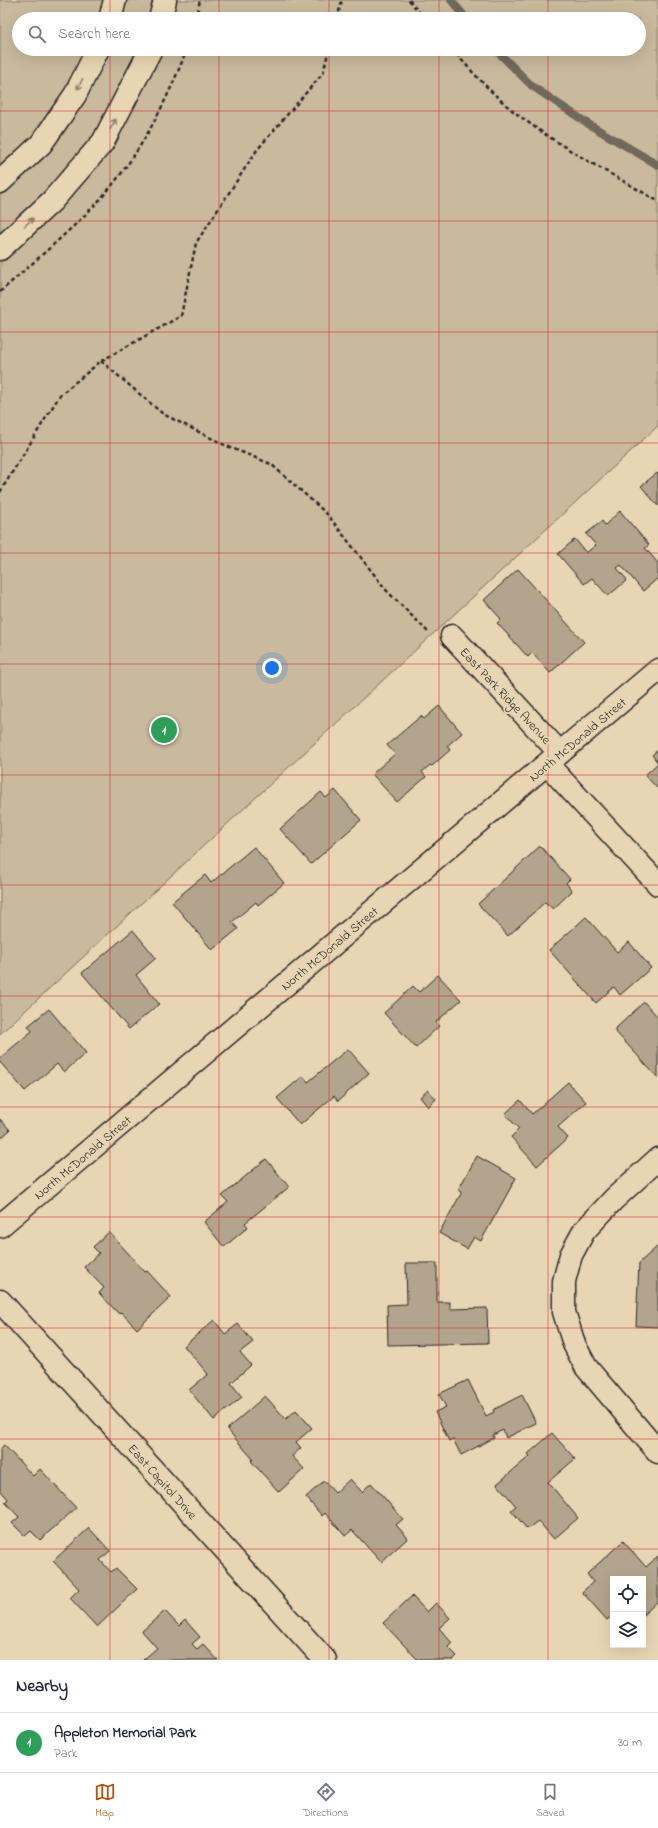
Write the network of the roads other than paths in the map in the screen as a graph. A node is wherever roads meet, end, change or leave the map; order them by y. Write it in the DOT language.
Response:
graph roads {
  1 [pos="115,0"];
  2 [pos="165,0"];
  3 [pos="112,12"];
  4 [pos="162,12"];
  5 [pos="94,56"];
  6 [pos="147,56"];
  7 [pos="0,182"];
  8 [pos="0,249"];
  9 [pos="456,641"];
  10 [pos="658,670"];
  11 [pos="553,759"];
  12 [pos="658,884"];
  13 [pos="658,1159"];
  14 [pos="0,1226"];
  15 [pos="0,1302"];
  16 [pos="658,1452"];
  17 [pos="325,1660"];
  1 -- 3 [label="street"];
  2 -- 4 [label="street"];
  5 -- 7 [label="street, one-way"];
  8 -- 6 [label="street, one-way"];
  9 -- 11 [label="street, East Park Ridge Avenue"];
  10 -- 11 [label="street, North McDonald Street"];
  11 -- 12 [label="street, East Park Ridge Avenue"];
  11 -- 14 [label="street, North McDonald Street"];
  13 -- 16 [label="street"];
  15 -- 17 [label="street, East Capitol Drive"];
}
